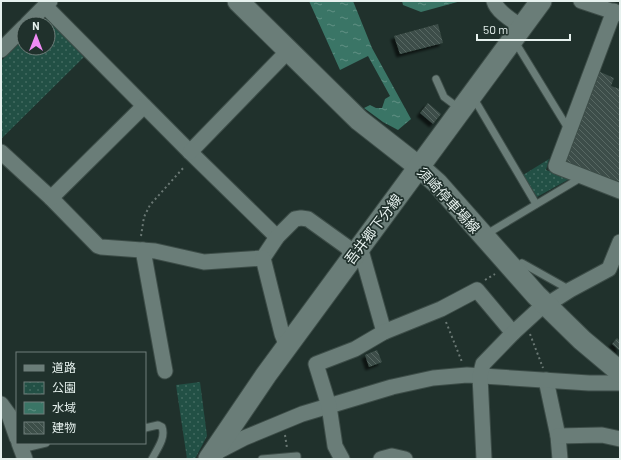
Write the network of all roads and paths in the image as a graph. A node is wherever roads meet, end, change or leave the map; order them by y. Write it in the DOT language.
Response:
graph roads {
  1 [pos="238,1"];
  2 [pos="494,1"];
  3 [pos="541,1"];
  4 [pos="581,1"];
  5 [pos="48,4"];
  6 [pos="617,13"];
  7 [pos="35,16"];
  8 [pos="518,33"];
  9 [pos="16,35"];
  10 [pos="1,50"];
  11 [pos="289,50"];
  12 [pos="436,79"];
  13 [pos="466,103"];
  14 [pos="144,106"];
  15 [pos="569,130"];
  16 [pos="1,152"];
  17 [pos="192,154"];
  18 [pos="419,167"];
  19 [pos="582,177"];
  20 [pos="620,191"];
  21 [pos="51,198"];
  22 [pos="536,204"];
  23 [pos="483,236"];
  24 [pos="277,237"];
  25 [pos="620,242"];
  26 [pos="143,250"];
  27 [pos="356,252"];
  28 [pos="263,258"];
  29 [pos="522,263"];
  30 [pos="615,271"];
  31 [pos="497,273"];
  32 [pos="477,290"];
  33 [pos="570,290"];
  34 [pos="546,304"];
  35 [pos="441,309"];
  36 [pos="525,322"];
  37 [pos="384,332"];
  38 [pos="513,333"];
  39 [pos="287,346"];
  40 [pos="164,371"];
  41 [pos="620,372"];
  42 [pos="473,376"];
  43 [pos="546,380"];
  44 [pos="620,383"];
  45 [pos="1,404"];
  46 [pos="329,406"];
  47 [pos="283,422"];
  48 [pos="146,428"];
  49 [pos="16,435"];
  50 [pos="558,436"];
  51 [pos="620,439"];
  52 [pos="40,444"];
  53 [pos="20,447"];
  54 [pos="289,456"];
  55 [pos="211,457"];
  56 [pos="152,459"];
  57 [pos="262,459"];
  58 [pos="298,459"];
  59 [pos="342,459"];
  60 [pos="381,459"];
  61 [pos="405,459"];
  62 [pos="484,459"];
  63 [pos="560,459"];
  1 -- 11 [label="main road, 須崎停車場線"];
  2 -- 8 [label="street"];
  3 -- 8 [label="main road, 吾井郷下分線"];
  4 -- 6 [label="street"];
  5 -- 7 [label="street"];
  5 -- 14 [label="street"];
  6 -- 15 [label="street"];
  8 -- 13 [label="main road, 吾井郷下分線"];
  8 -- 15 [label="lane"];
  9 -- 10 [label="street"];
  11 -- 17 [label="street"];
  11 -- 18 [label="main road, 須崎停車場線"];
  12 -- 13 [label="lane"];
  13 -- 18 [label="main road, 吾井郷下分線"];
  13 -- 22 [label="lane"];
  14 -- 17 [label="street"];
  14 -- 21 [label="street"];
  15 -- 19 [label="street"];
  16 -- 21 [label="street"];
  17 -- 24 [label="street"];
  17 -- 26 [label="path"];
  18 -- 23 [label="main road, 須崎停車場線"];
  18 -- 27 [label="main road, 吾井郷下分線"];
  19 -- 20 [label="street"];
  19 -- 22 [label="lane"];
  21 -- 26 [label="street"];
  22 -- 23 [label="lane"];
  23 -- 34 [label="main road, 須崎停車場線"];
  24 -- 27 [label="street"];
  24 -- 28 [label="street"];
  25 -- 30 [label="street"];
  26 -- 28 [label="street"];
  26 -- 40 [label="street"];
  27 -- 37 [label="street"];
  27 -- 39 [label="main road, 吾井郷下分線"];
  28 -- 39 [label="street"];
  29 -- 33 [label="lane"];
  30 -- 33 [label="street"];
  31 -- 32 [label="path"];
  32 -- 35 [label="street"];
  32 -- 38 [label="street"];
  33 -- 34 [label="street"];
  34 -- 36 [label="street"];
  34 -- 41 [label="main road, 須崎停車場線"];
  35 -- 37 [label="street"];
  35 -- 42 [label="path"];
  36 -- 38 [label="street"];
  36 -- 43 [label="path"];
  37 -- 46 [label="street"];
  38 -- 42 [label="street"];
  39 -- 55 [label="main road, 吾井郷下分線"];
  42 -- 43 [label="street"];
  42 -- 46 [label="street"];
  42 -- 62 [label="street"];
  43 -- 44 [label="street"];
  43 -- 50 [label="street"];
  45 -- 49 [label="street"];
  46 -- 47 [label="street"];
  46 -- 59 [label="street"];
  47 -- 54 [label="path"];
  47 -- 55 [label="street"];
  48 -- 56 [label="lane"];
  50 -- 51 [label="street"];
  50 -- 63 [label="street"];
  52 -- 53 [label="lane"];
  54 -- 57 [label="lane"];
  54 -- 58 [label="lane"];
  60 -- 61 [label="street"];
}
